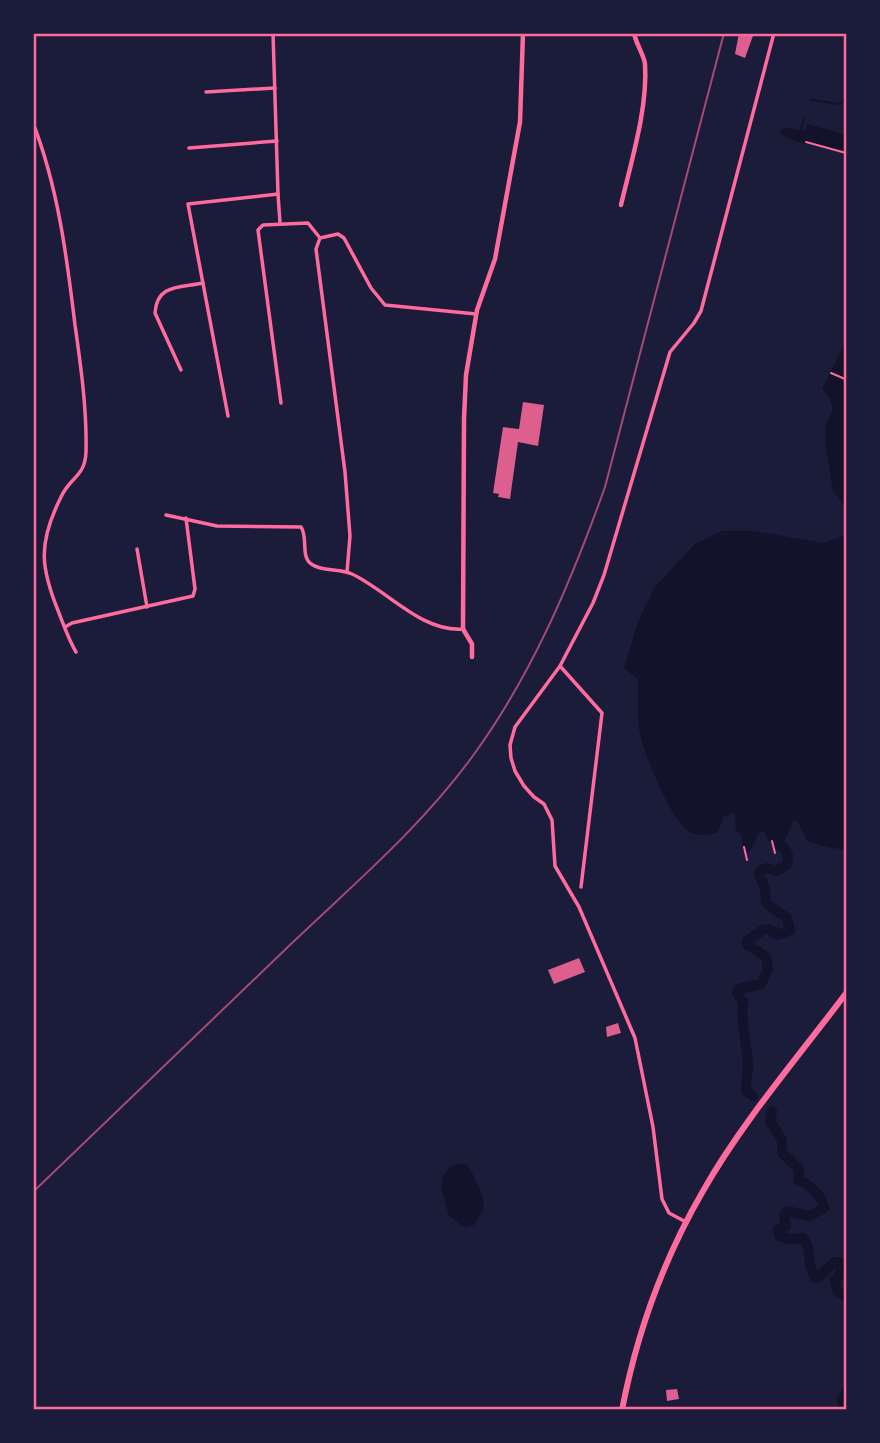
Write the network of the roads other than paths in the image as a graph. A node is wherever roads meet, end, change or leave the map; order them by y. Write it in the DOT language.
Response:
graph roads {
  1 [pos="273,33"];
  2 [pos="523,33"];
  3 [pos="634,33"];
  4 [pos="774,33"];
  5 [pos="275,88"];
  6 [pos="206,92"];
  7 [pos="33,123"];
  8 [pos="277,141"];
  9 [pos="189,148"];
  10 [pos="278,194"];
  11 [pos="621,205"];
  12 [pos="281,223"];
  13 [pos="320,238"];
  14 [pos="203,283"];
  15 [pos="476,314"];
  16 [pos="181,370"];
  17 [pos="281,402"];
  18 [pos="228,416"];
  19 [pos="166,514"];
  20 [pos="186,518"];
  21 [pos="137,549"];
  22 [pos="347,572"];
  23 [pos="146,607"];
  24 [pos="65,627"];
  25 [pos="463,629"];
  26 [pos="76,652"];
  27 [pos="472,657"];
  28 [pos="560,666"];
  29 [pos="581,887"];
  30 [pos="847,992"];
  31 [pos="686,1222"];
  32 [pos="622,1410"];
  1 -- 5 [label="street"];
  2 -- 15 [label="street"];
  3 -- 11 [label="street"];
  4 -- 28 [label="street"];
  5 -- 6 [label="street"];
  5 -- 8 [label="street"];
  7 -- 24 [label="street"];
  8 -- 9 [label="street"];
  8 -- 10 [label="street"];
  10 -- 12 [label="street"];
  10 -- 14 [label="street"];
  12 -- 13 [label="street"];
  12 -- 17 [label="street"];
  13 -- 15 [label="street"];
  13 -- 22 [label="street"];
  14 -- 16 [label="street"];
  14 -- 18 [label="street"];
  15 -- 25 [label="street"];
  19 -- 20 [label="street"];
  20 -- 22 [label="street"];
  20 -- 23 [label="street"];
  21 -- 23 [label="street"];
  22 -- 25 [label="street"];
  23 -- 24 [label="street"];
  24 -- 26 [label="street"];
  25 -- 27 [label="street"];
  28 -- 29 [label="street"];
  28 -- 31 [label="street"];
  30 -- 31 [label="main road"];
  31 -- 32 [label="main road"];
}
